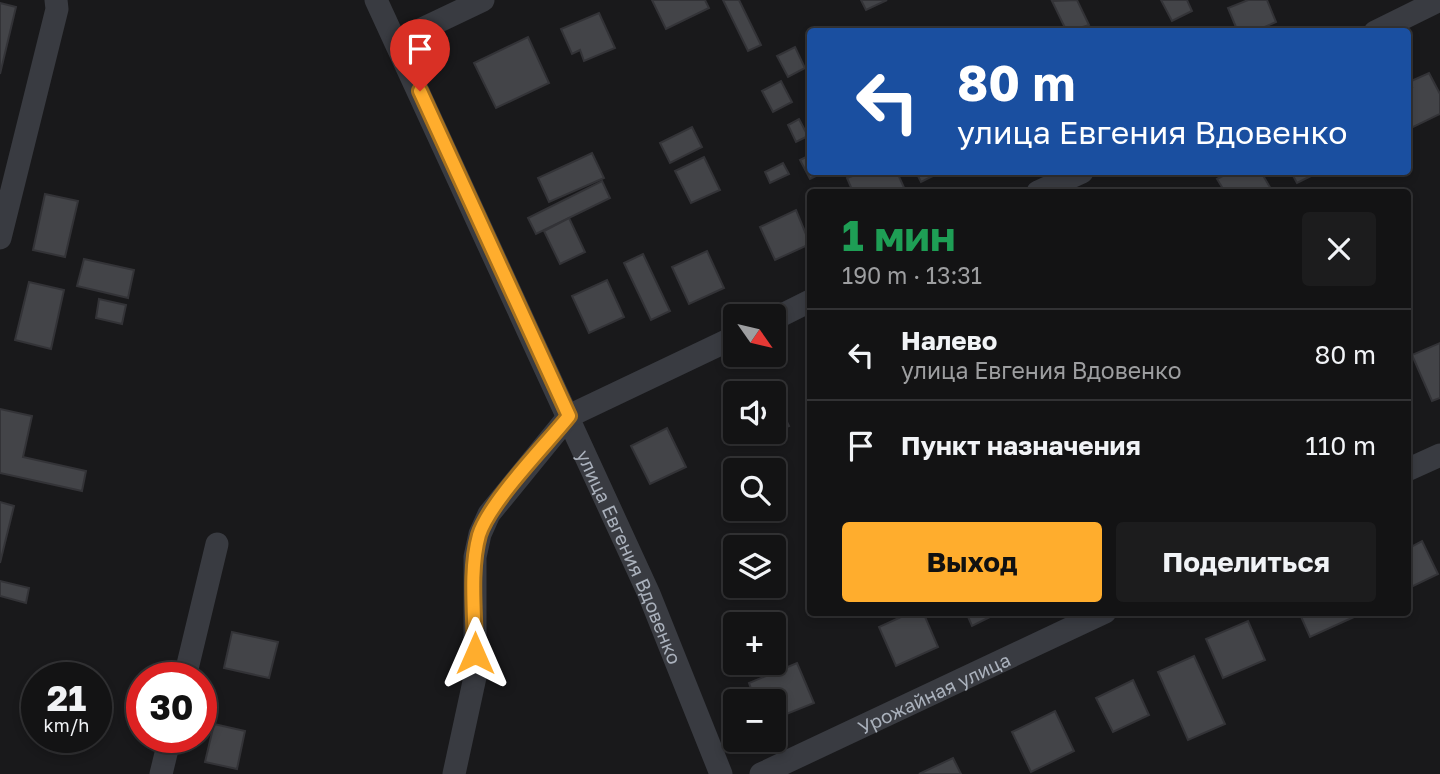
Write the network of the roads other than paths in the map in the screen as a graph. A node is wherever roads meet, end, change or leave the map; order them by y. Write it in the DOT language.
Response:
graph roads {
  1 [pos="56,0"];
  2 [pos="376,0"];
  3 [pos="483,0"];
  4 [pos="1440,0"];
  5 [pos="1382,28"];
  6 [pos="397,41"];
  7 [pos="1075,175"];
  8 [pos="1045,189"];
  9 [pos="0,238"];
  10 [pos="807,302"];
  11 [pos="786,313"];
  12 [pos="723,343"];
  13 [pos="569,416"];
  14 [pos="1440,455"];
  15 [pos="1411,468"];
  16 [pos="217,544"];
  17 [pos="1097,616"];
  18 [pos="189,662"];
  19 [pos="166,753"];
  20 [pos="161,774"];
  21 [pos="454,774"];
  22 [pos="721,774"];
  23 [pos="761,774"];
  1 -- 9 [label="street"];
  2 -- 6 [label="street, улица Евгения Вдовенко"];
  3 -- 6 [label="street"];
  4 -- 5 [label="street"];
  6 -- 13 [label="street, улица Евгения Вдовенко"];
  7 -- 8 [label="street"];
  10 -- 11 [label="street"];
  12 -- 13 [label="street"];
  13 -- 21 [label="street"];
  13 -- 22 [label="street, улица Евгения Вдовенко"];
  14 -- 15 [label="street"];
  16 -- 18 [label="street"];
  17 -- 23 [label="street, Урожайная улица"];
  19 -- 20 [label="street"];
}
